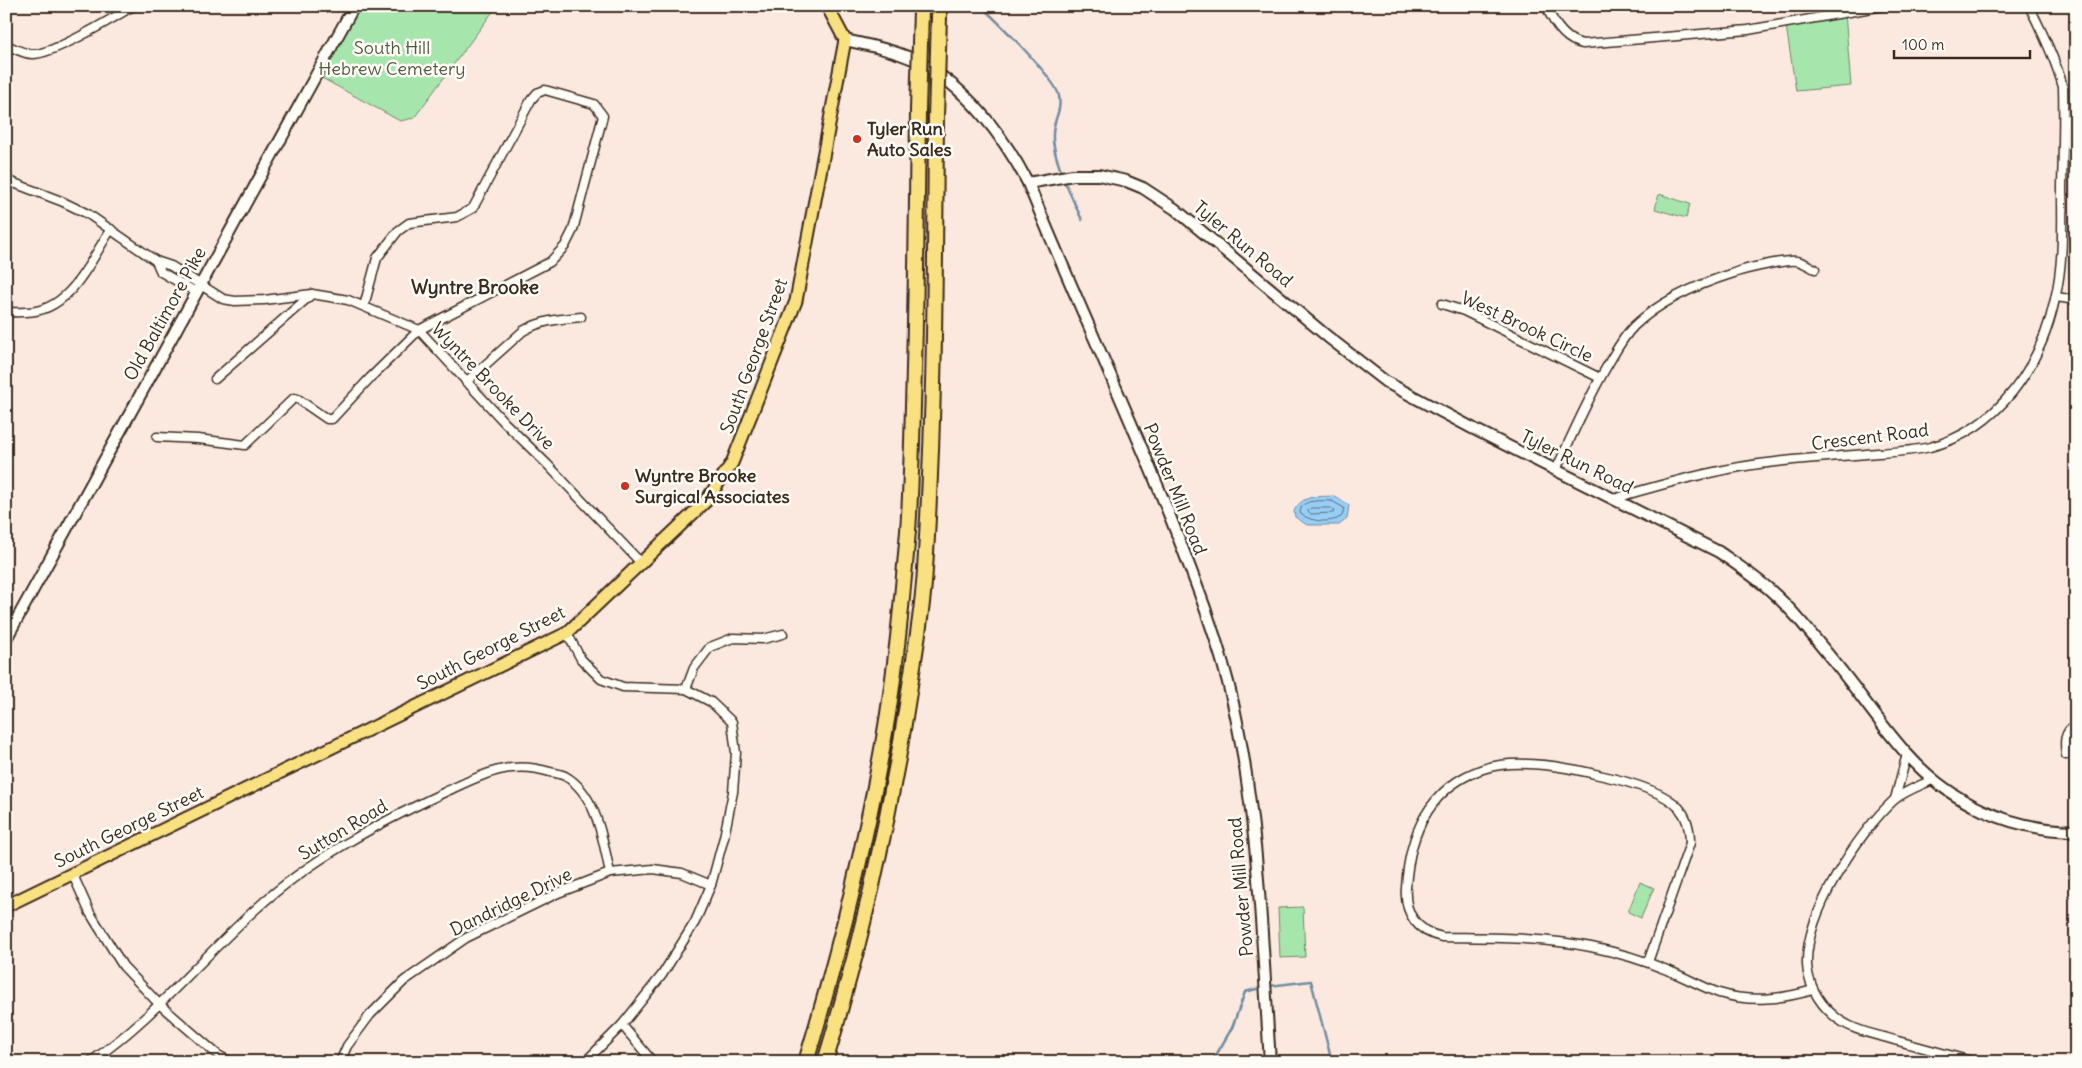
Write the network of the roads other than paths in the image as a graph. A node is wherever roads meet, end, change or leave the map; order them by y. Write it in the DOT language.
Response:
graph roads {
  1 [pos="133,6"];
  2 [pos="354,6"];
  3 [pos="827,6"];
  4 [pos="1546,6"];
  5 [pos="1884,6"];
  6 [pos="2029,6"];
  7 [pos="921,8"];
  8 [pos="939,12"];
  9 [pos="845,40"];
  10 [pos="6,45"];
  11 [pos="2076,119"];
  12 [pos="2064,121"];
  13 [pos="6,180"];
  14 [pos="1028,183"];
  15 [pos="111,230"];
  16 [pos="1815,269"];
  17 [pos="198,288"];
  18 [pos="312,294"];
  19 [pos="2056,297"];
  20 [pos="2076,300"];
  21 [pos="1442,304"];
  22 [pos="364,306"];
  23 [pos="6,311"];
  24 [pos="581,317"];
  25 [pos="418,330"];
  26 [pos="1600,378"];
  27 [pos="215,379"];
  28 [pos="466,382"];
  29 [pos="157,437"];
  30 [pos="1556,470"];
  31 [pos="1615,500"];
  32 [pos="642,564"];
  33 [pos="567,633"];
  34 [pos="783,634"];
  35 [pos="6,639"];
  36 [pos="686,689"];
  37 [pos="2076,724"];
  38 [pos="1906,754"];
  39 [pos="2066,755"];
  40 [pos="1934,779"];
  41 [pos="1895,799"];
  42 [pos="2076,831"];
  43 [pos="610,873"];
  44 [pos="73,875"];
  45 [pos="711,885"];
  46 [pos="6,906"];
  47 [pos="1648,962"];
  48 [pos="1813,990"];
  49 [pos="159,1004"];
  50 [pos="622,1025"];
  51 [pos="90,1062"];
  52 [pos="231,1062"];
  53 [pos="340,1062"];
  54 [pos="585,1062"];
  55 [pos="653,1062"];
  56 [pos="806,1062"];
  57 [pos="825,1062"];
  58 [pos="1270,1062"];
  59 [pos="1975,1062"];
  1 -- 10 [label="street"];
  2 -- 17 [label="street, Old Baltimore Pike"];
  3 -- 9 [label="main road"];
  4 -- 5 [label="street"];
  6 -- 12 [label="street, Crescent Road"];
  7 -- 56 [label="highway, bridge"];
  8 -- 57 [label="highway, bridge"];
  9 -- 14 [label="street, Powder Mill Road"];
  9 -- 32 [label="main road, South George Street"];
  11 -- 12 [label="street"];
  12 -- 19 [label="street, Crescent Road"];
  13 -- 15 [label="street, Wyntre Brooke Drive"];
  14 -- 30 [label="street, Tyler Run Road"];
  14 -- 58 [label="street, Powder Mill Road"];
  15 -- 17 [label="street, Wyntre Brooke Drive"];
  15 -- 23 [label="street"];
  16 -- 26 [label="street"];
  17 -- 18 [label="street, Wyntre Brooke Drive"];
  17 -- 35 [label="street, Old Baltimore Pike"];
  18 -- 22 [label="street, Wyntre Brooke Drive"];
  18 -- 27 [label="street"];
  19 -- 20 [label="street"];
  19 -- 31 [label="street, Crescent Road"];
  21 -- 26 [label="street, West Brook Circle"];
  22 -- 25 [label="street, Wyntre Brooke Drive"];
  22 -- 25 [label="street"];
  24 -- 28 [label="street"];
  25 -- 28 [label="street, Wyntre Brooke Drive"];
  25 -- 29 [label="street"];
  26 -- 30 [label="street"];
  28 -- 32 [label="street, Wyntre Brooke Drive"];
  30 -- 31 [label="street, Tyler Run Road"];
  31 -- 38 [label="street, Tyler Run Road"];
  32 -- 33 [label="main road, South George Street"];
  33 -- 36 [label="street"];
  33 -- 44 [label="main road, South George Street"];
  34 -- 36 [label="street"];
  36 -- 45 [label="street"];
  37 -- 39 [label="street"];
  38 -- 40 [label="street, Tyler Run Road"];
  38 -- 41 [label="street"];
  40 -- 41 [label="street"];
  40 -- 42 [label="street, Tyler Run Road"];
  41 -- 48 [label="street"];
  43 -- 45 [label="street, Dandridge Drive"];
  43 -- 49 [label="street, Sutton Road"];
  43 -- 53 [label="street, Dandridge Drive"];
  44 -- 46 [label="main road, South George Street"];
  44 -- 49 [label="street"];
  45 -- 50 [label="street"];
  47 -- 47 [label="street"];
  47 -- 48 [label="street"];
  48 -- 59 [label="street"];
  49 -- 51 [label="street, Sutton Road"];
  49 -- 52 [label="street"];
  50 -- 54 [label="street"];
  50 -- 55 [label="street"];
}
